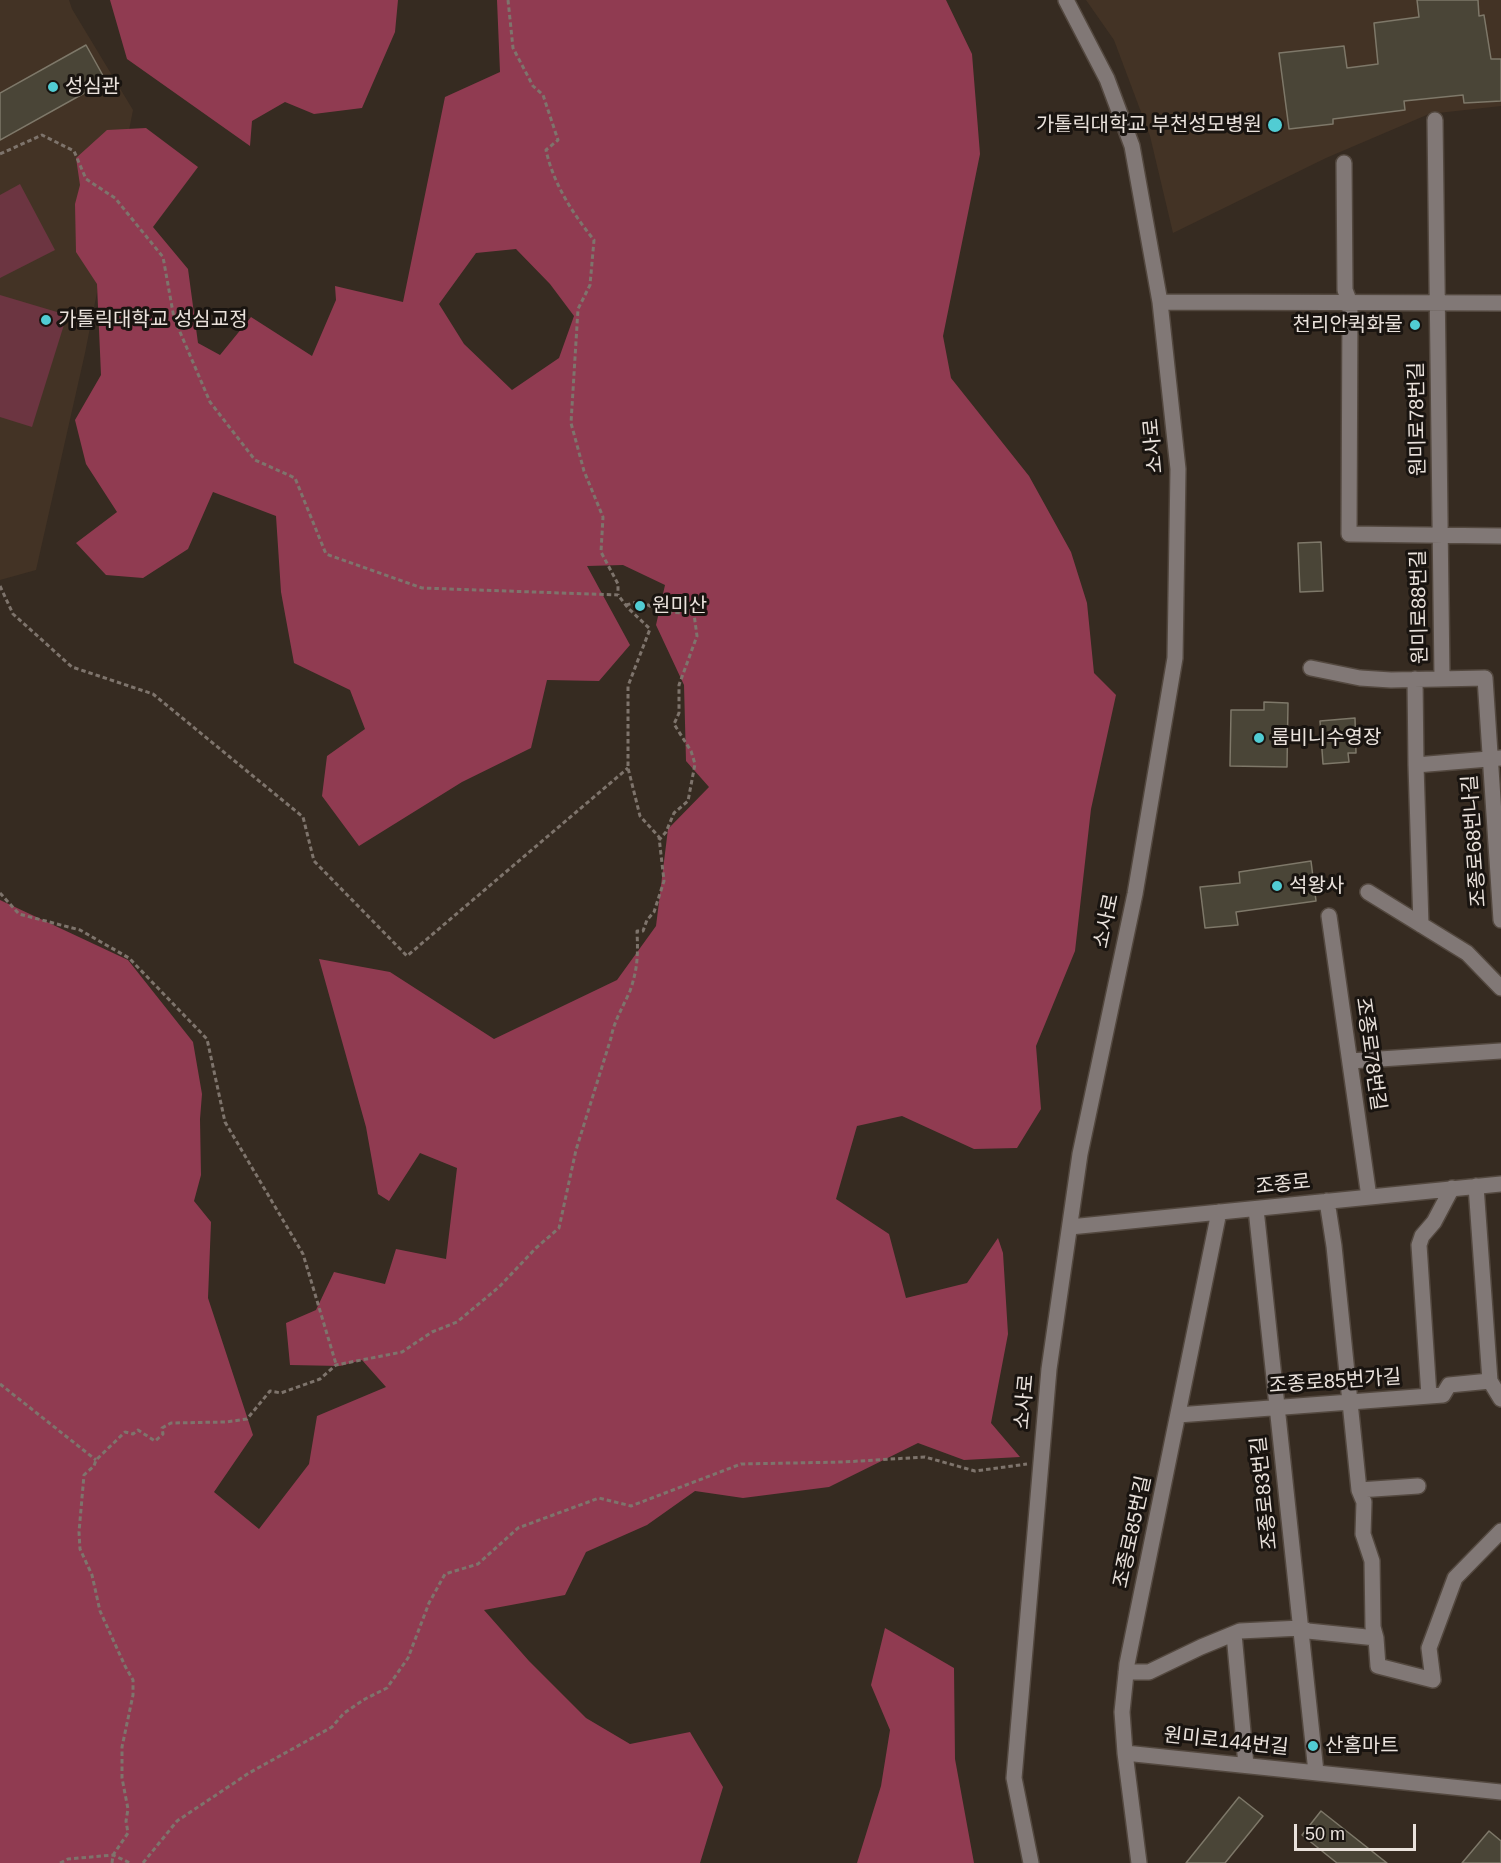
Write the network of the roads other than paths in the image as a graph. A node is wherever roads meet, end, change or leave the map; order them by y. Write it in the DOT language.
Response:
graph roads {
  1 [pos="1066,0"];
  2 [pos="1435,120"];
  3 [pos="1344,163"];
  4 [pos="1160,302"];
  5 [pos="1350,303"];
  6 [pos="1438,303"];
  7 [pos="1501,303"];
  8 [pos="1440,535"];
  9 [pos="1501,536"];
  10 [pos="1311,668"];
  11 [pos="1442,678"];
  12 [pos="1415,679"];
  13 [pos="1496,759"];
  14 [pos="1416,765"];
  15 [pos="1368,891"];
  16 [pos="1329,916"];
  17 [pos="1501,920"];
  18 [pos="1421,925"];
  19 [pos="1501,988"];
  20 [pos="1501,1051"];
  21 [pos="1350,1061"];
  22 [pos="1501,1184"];
  23 [pos="1476,1186"];
  24 [pos="1452,1188"];
  25 [pos="1369,1197"];
  26 [pos="1327,1201"];
  27 [pos="1256,1209"];
  28 [pos="1219,1212"];
  29 [pos="1070,1227"];
  30 [pos="1490,1381"];
  31 [pos="1429,1396"];
  32 [pos="1501,1399"];
  33 [pos="1349,1402"];
  34 [pos="1277,1408"];
  35 [pos="1178,1415"];
  36 [pos="1418,1486"];
  37 [pos="1359,1490"];
  38 [pos="1501,1531"];
  39 [pos="1301,1628"];
  40 [pos="1234,1634"];
  41 [pos="1376,1638"];
  42 [pos="1126,1672"];
  43 [pos="1125,1753"];
  44 [pos="1246,1765"];
  45 [pos="1316,1772"];
  46 [pos="1501,1792"];
  47 [pos="1031,1863"];
  48 [pos="1139,1863"];
  1 -- 4 [label="street, 소사로"];
  2 -- 6 [label="street, 원미로78번길"];
  3 -- 5 [label="street"];
  4 -- 5 [label="street"];
  4 -- 29 [label="street, 소사로"];
  5 -- 6 [label="street"];
  5 -- 8 [label="street, 원미로88번길"];
  6 -- 7 [label="street"];
  6 -- 8 [label="street, 원미로78번길"];
  8 -- 9 [label="street, 원미로88번길"];
  8 -- 11 [label="street, 원미로88번길"];
  10 -- 12 [label="street, 조종로68번나길"];
  11 -- 12 [label="street, 조종로68번나길"];
  11 -- 13 [label="street, 조종로68번나길"];
  12 -- 14 [label="street"];
  13 -- 14 [label="street, 조종로68번나길"];
  13 -- 17 [label="street, 조종로68번나길"];
  14 -- 18 [label="street"];
  15 -- 18 [label="street"];
  16 -- 21 [label="street, 조종로78번길"];
  18 -- 19 [label="street"];
  20 -- 21 [label="street"];
  21 -- 25 [label="street, 조종로78번길"];
  22 -- 23 [label="street, 조종로"];
  23 -- 24 [label="street, 조종로"];
  23 -- 30 [label="street"];
  24 -- 25 [label="street, 조종로"];
  24 -- 31 [label="street"];
  25 -- 26 [label="street, 조종로"];
  26 -- 27 [label="street, 조종로"];
  26 -- 33 [label="street"];
  27 -- 28 [label="street, 조종로"];
  27 -- 34 [label="street, 조종로83번길"];
  28 -- 29 [label="street, 조종로"];
  28 -- 35 [label="street, 조종로85번길"];
  29 -- 47 [label="street, 소사로"];
  30 -- 31 [label="street, 조종로85번가길"];
  30 -- 32 [label="street"];
  31 -- 33 [label="street, 조종로85번가길"];
  33 -- 34 [label="street, 조종로85번가길"];
  33 -- 37 [label="street"];
  34 -- 35 [label="street, 조종로85번가길"];
  34 -- 39 [label="street, 조종로83번길"];
  35 -- 42 [label="street, 조종로85번길"];
  36 -- 37 [label="street"];
  37 -- 41 [label="street"];
  38 -- 41 [label="street"];
  39 -- 40 [label="street"];
  39 -- 41 [label="street"];
  39 -- 45 [label="street, 조종로83번길"];
  40 -- 42 [label="street"];
  40 -- 44 [label="street"];
  42 -- 43 [label="street, 조종로85번길"];
  43 -- 44 [label="street, 원미로144번길"];
  43 -- 48 [label="street, 조종로85번길"];
  44 -- 45 [label="street, 원미로144번길"];
  45 -- 46 [label="street, 원미로144번길"];
}
